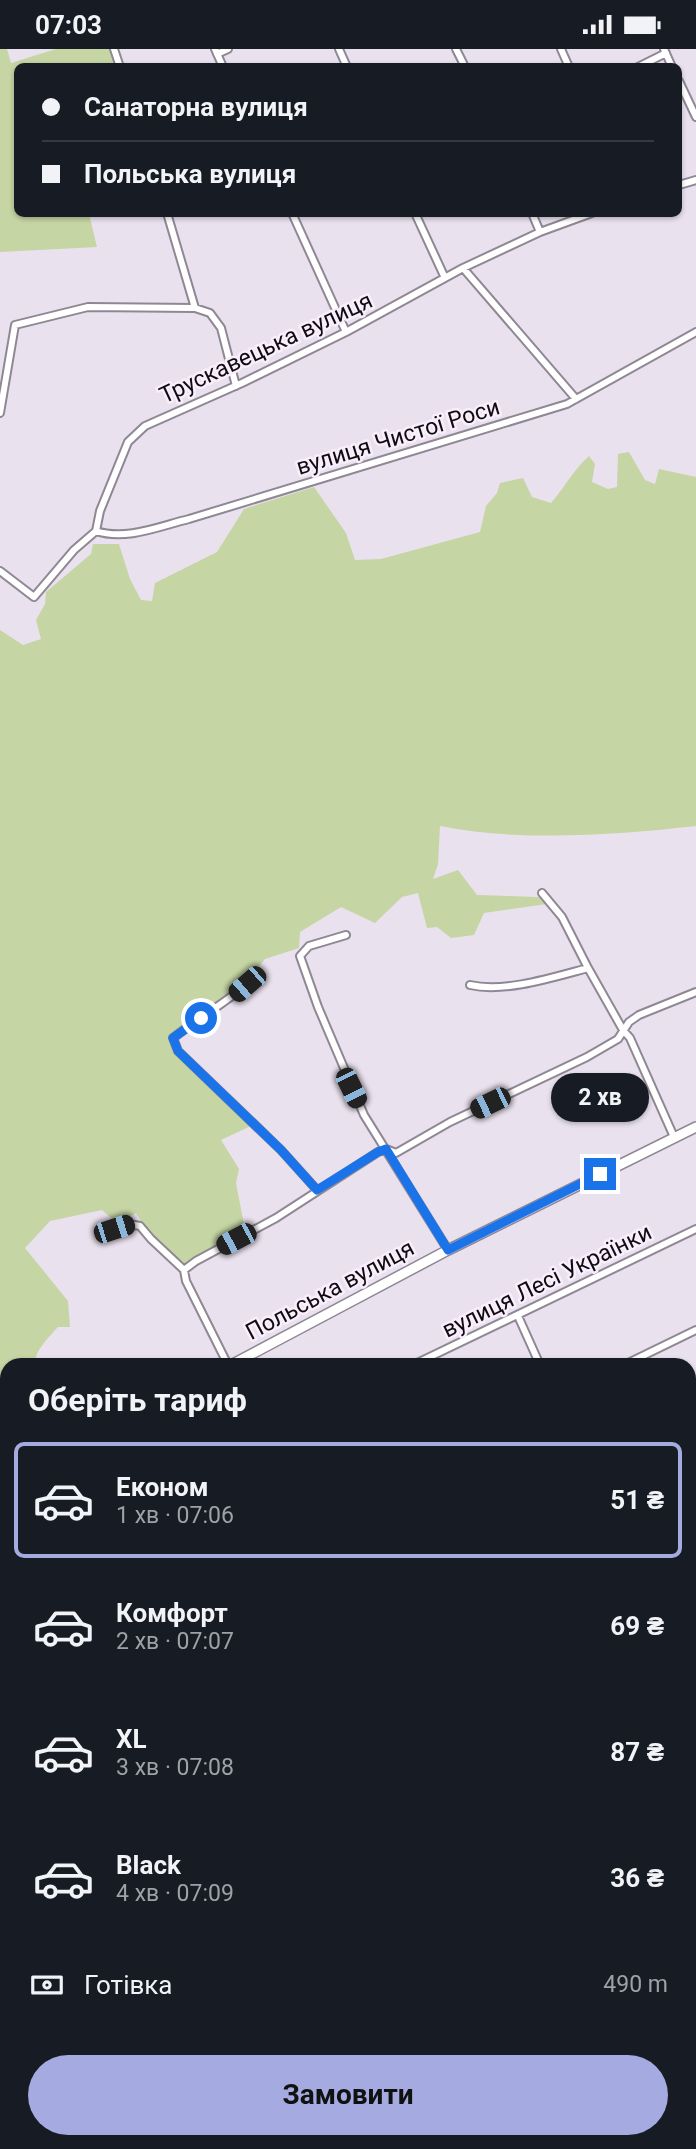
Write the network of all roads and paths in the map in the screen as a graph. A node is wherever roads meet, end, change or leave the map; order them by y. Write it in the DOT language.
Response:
graph roads {
  1 [pos="228,49"];
  2 [pos="216,51"];
  3 [pos="665,51"];
  4 [pos="645,63"];
  5 [pos="682,87"];
  6 [pos="696,117"];
  7 [pos="168,217"];
  8 [pos="294,217"];
  9 [pos="417,217"];
  10 [pos="534,217"];
  11 [pos="581,217"];
  12 [pos="540,232"];
  13 [pos="463,268"];
  14 [pos="445,278"];
  15 [pos="195,308"];
  16 [pos="346,332"];
  17 [pos="696,332"];
  18 [pos="236,386"];
  19 [pos="576,399"];
  20 [pos="0,413"];
  21 [pos="96,531"];
  22 [pos="0,571"];
  23 [pos="542,893"];
  24 [pos="346,935"];
  25 [pos="588,968"];
  26 [pos="247,984"];
  27 [pos="470,985"];
  28 [pos="696,992"];
  29 [pos="623,1030"];
  30 [pos="696,1127"];
  31 [pos="674,1137"];
  32 [pos="386,1149"];
  33 [pos="317,1190"];
  34 [pos="696,1229"];
  35 [pos="104,1234"];
  36 [pos="448,1250"];
  37 [pos="184,1270"];
  38 [pos="517,1316"];
  39 [pos="696,1330"];
  40 [pos="226,1358"];
  41 [pos="243,1358"];
  42 [pos="428,1358"];
  43 [pos="537,1358"];
  44 [pos="638,1358"];
  1 -- 2 [label="street"];
  3 -- 4 [label="street"];
  5 -- 6 [label="street"];
  7 -- 15 [label="street"];
  8 -- 16 [label="street"];
  9 -- 14 [label="street"];
  10 -- 12 [label="street"];
  11 -- 12 [label="street, Трускавецька вулиця"];
  12 -- 13 [label="street, Трускавецька вулиця"];
  13 -- 14 [label="street, Трускавецька вулиця"];
  13 -- 19 [label="street"];
  14 -- 16 [label="street, Трускавецька вулиця"];
  15 -- 18 [label="street"];
  15 -- 20 [label="street"];
  16 -- 18 [label="street, Трускавецька вулиця"];
  17 -- 19 [label="street, вулиця Чистої Роси"];
  18 -- 21 [label="street, Трускавецька вулиця"];
  19 -- 21 [label="street, вулиця Чистої Роси"];
  21 -- 22 [label="street"];
  23 -- 25 [label="street"];
  24 -- 32 [label="street, Польська вулиця"];
  25 -- 27 [label="street"];
  25 -- 29 [label="street"];
  26 -- 33 [label="street"];
  28 -- 29 [label="street"];
  29 -- 31 [label="street"];
  29 -- 32 [label="street"];
  30 -- 31 [label="street, Польська вулиця"];
  31 -- 36 [label="street, Польська вулиця"];
  32 -- 33 [label="street"];
  32 -- 36 [label="street, Польська вулиця"];
  33 -- 37 [label="street"];
  34 -- 38 [label="street, вулиця Лесі Українки"];
  35 -- 37 [label="street"];
  36 -- 41 [label="street, Польська вулиця"];
  37 -- 40 [label="street"];
  38 -- 42 [label="street, вулиця Лесі Українки"];
  38 -- 43 [label="street"];
  39 -- 44 [label="street"];
}
